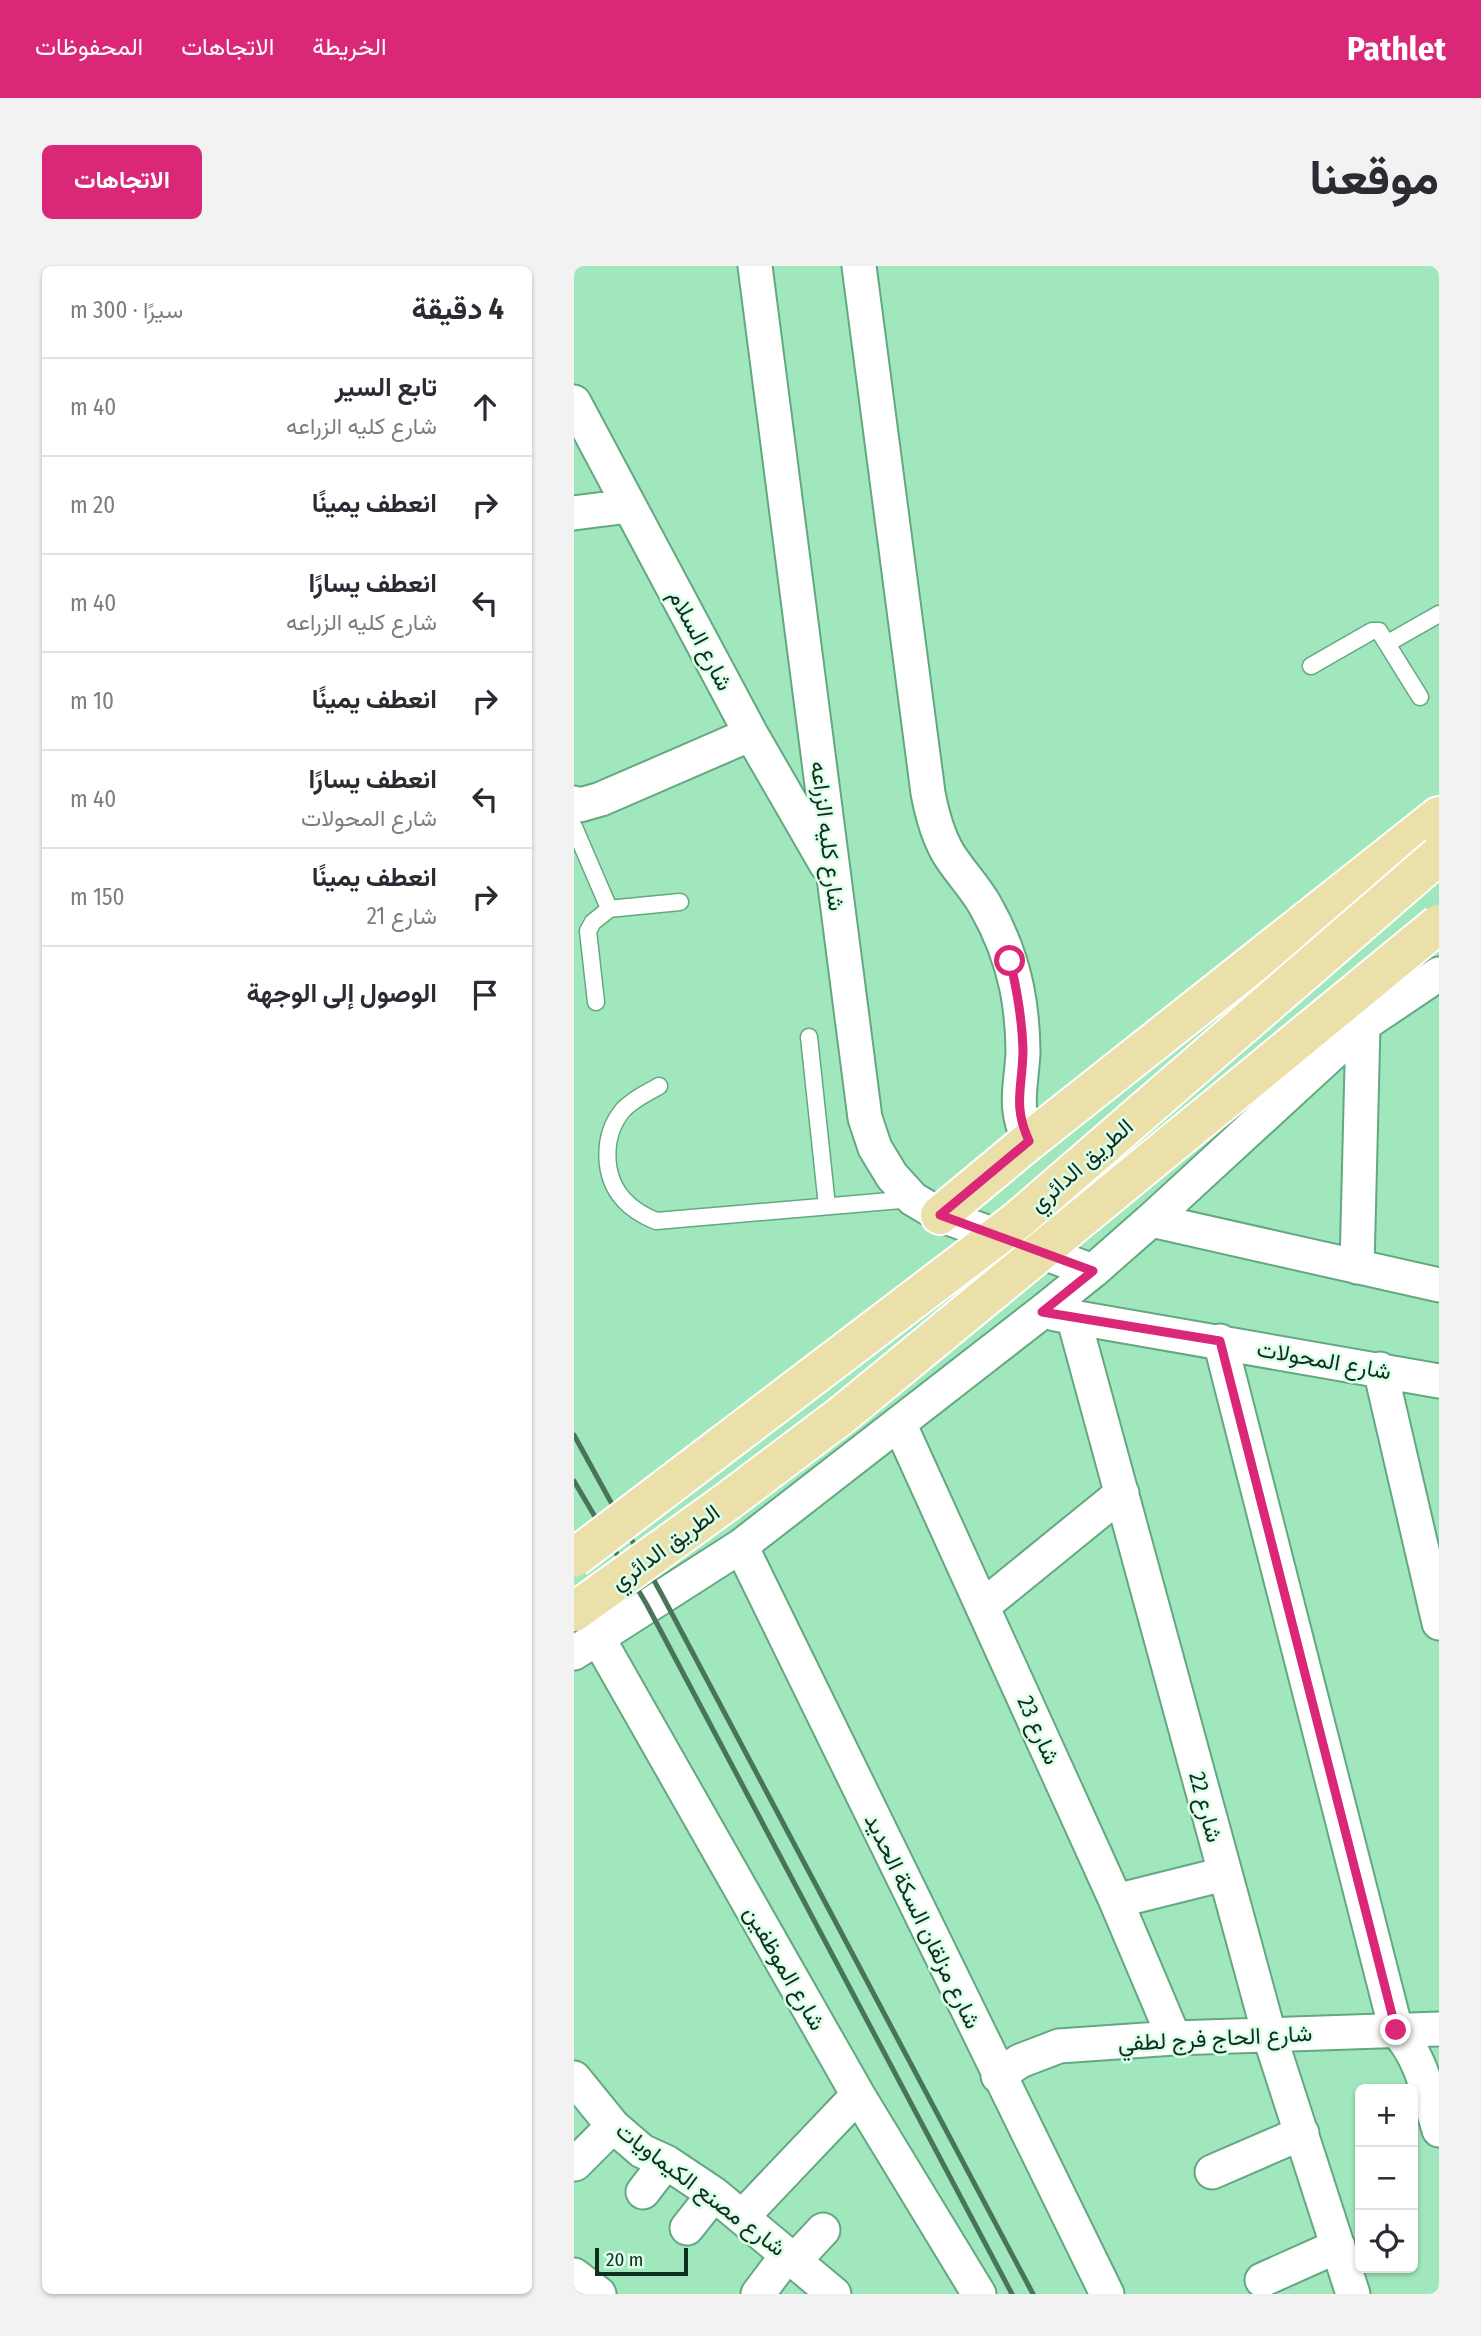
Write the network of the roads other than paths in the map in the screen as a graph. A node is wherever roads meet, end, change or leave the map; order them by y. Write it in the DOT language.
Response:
graph roads {
  1 [pos="755,266"];
  2 [pos="859,266"];
  3 [pos="574,402"];
  4 [pos="629,506"];
  5 [pos="574,513"];
  6 [pos="1439,614"];
  7 [pos="1388,643"];
  8 [pos="1311,666"];
  9 [pos="1420,698"];
  10 [pos="751,734"];
  11 [pos="574,803"];
  12 [pos="1439,816"];
  13 [pos="574,827"];
  14 [pos="1439,855"];
  15 [pos="833,875"];
  16 [pos="680,902"];
  17 [pos="608,908"];
  18 [pos="1439,924"];
  19 [pos="1439,974"];
  20 [pos="596,1002"];
  21 [pos="1363,1025"];
  22 [pos="809,1037"];
  23 [pos="659,1086"];
  24 [pos="1029,1141"];
  25 [pos="827,1206"];
  26 [pos="927,1207"];
  27 [pos="1151,1220"];
  28 [pos="1357,1267"];
  29 [pos="1093,1271"];
  30 [pos="1439,1285"];
  31 [pos="1058,1314"];
  32 [pos="1220,1341"];
  33 [pos="1380,1369"];
  34 [pos="1439,1381"];
  35 [pos="900,1423"];
  36 [pos="1122,1493"];
  37 [pos="741,1546"];
  38 [pos="574,1558"];
  39 [pos="983,1606"];
  40 [pos="1439,1623"];
  41 [pos="582,1634"];
  42 [pos="1224,1874"];
  43 [pos="1116,1900"];
  44 [pos="1439,2029"];
  45 [pos="1396,2030"];
  46 [pos="1269,2034"];
  47 [pos="1174,2038"];
  48 [pos="998,2076"];
  49 [pos="574,2078"];
  50 [pos="858,2095"];
  51 [pos="613,2126"];
  52 [pos="1439,2130"];
  53 [pos="1302,2133"];
  54 [pos="666,2162"];
  55 [pos="575,2164"];
  56 [pos="1212,2172"];
  57 [pos="643,2192"];
  58 [pos="714,2194"];
  59 [pos="743,2216"];
  60 [pos="687,2228"];
  61 [pos="823,2230"];
  62 [pos="1338,2246"];
  63 [pos="791,2257"];
  64 [pos="1262,2280"];
  65 [pos="972,2291"];
  66 [pos="758,2294"];
  67 [pos="834,2294"];
  68 [pos="1107,2294"];
  69 [pos="1353,2294"];
  1 -- 15 [label="street, شارع كليه الزراعه"];
  2 -- 24 [label="street"];
  3 -- 4 [label="street, شارع السلام"];
  4 -- 5 [label="street"];
  4 -- 10 [label="street, شارع السلام"];
  6 -- 7 [label="lane"];
  7 -- 8 [label="lane"];
  7 -- 9 [label="lane"];
  10 -- 11 [label="street"];
  10 -- 15 [label="street, شارع السلام"];
  12 -- 24 [label="main road"];
  13 -- 17 [label="lane"];
  14 -- 38 [label="main road, الطريق الدائري, bridge"];
  15 -- 26 [label="street, شارع كليه الزراعه"];
  16 -- 17 [label="lane"];
  17 -- 20 [label="lane"];
  18 -- 41 [label="main road, الطريق الدائري, bridge"];
  19 -- 21 [label="street"];
  21 -- 27 [label="street"];
  21 -- 28 [label="street"];
  22 -- 25 [label="lane"];
  23 -- 25 [label="lane"];
  24 -- 26 [label="main road"];
  25 -- 26 [label="lane"];
  26 -- 29 [label="street, شارع كليه الزراعه"];
  27 -- 28 [label="street"];
  27 -- 29 [label="street"];
  28 -- 30 [label="street"];
  29 -- 31 [label="street"];
  31 -- 32 [label="street, شارع المحولات"];
  31 -- 35 [label="street"];
  31 -- 36 [label="street, شارع 22"];
  32 -- 33 [label="street, شارع المحولات"];
  32 -- 45 [label="street"];
  33 -- 34 [label="street, شارع المحولات"];
  33 -- 40 [label="street"];
  35 -- 37 [label="street"];
  35 -- 39 [label="street, شارع 23"];
  36 -- 39 [label="street"];
  36 -- 42 [label="street, شارع 22"];
  37 -- 41 [label="street"];
  37 -- 48 [label="street, شارع مزلقان السكة الحديد"];
  39 -- 43 [label="street, شارع 23"];
  41 -- 50 [label="street, شارع الموظفين"];
  42 -- 43 [label="street"];
  42 -- 46 [label="street, شارع 22"];
  43 -- 47 [label="street, شارع 23"];
  44 -- 45 [label="street, شارع الحاج فرج لطفي"];
  45 -- 46 [label="street, شارع الحاج فرج لطفي"];
  45 -- 52 [label="street"];
  46 -- 47 [label="street, شارع الحاج فرج لطفي"];
  46 -- 53 [label="street, شارع 22"];
  47 -- 48 [label="street, شارع الحاج فرج لطفي"];
  48 -- 68 [label="street, شارع مزلقان السكة الحديد"];
  49 -- 51 [label="street, شارع مصنع الكيماويات"];
  50 -- 59 [label="street"];
  50 -- 65 [label="street, شارع الموظفين"];
  51 -- 54 [label="street, شارع مصنع الكيماويات"];
  51 -- 55 [label="street"];
  53 -- 56 [label="street"];
  53 -- 62 [label="street, شارع 22"];
  54 -- 57 [label="street"];
  54 -- 58 [label="street, شارع مصنع الكيماويات"];
  58 -- 59 [label="street, شارع مصنع الكيماويات"];
  58 -- 60 [label="street"];
  59 -- 63 [label="street, شارع مصنع الكيماويات"];
  61 -- 63 [label="street"];
  62 -- 64 [label="street"];
  62 -- 69 [label="street, شارع 22"];
  63 -- 66 [label="street"];
  63 -- 67 [label="street, شارع مصنع الكيماويات"];
}
